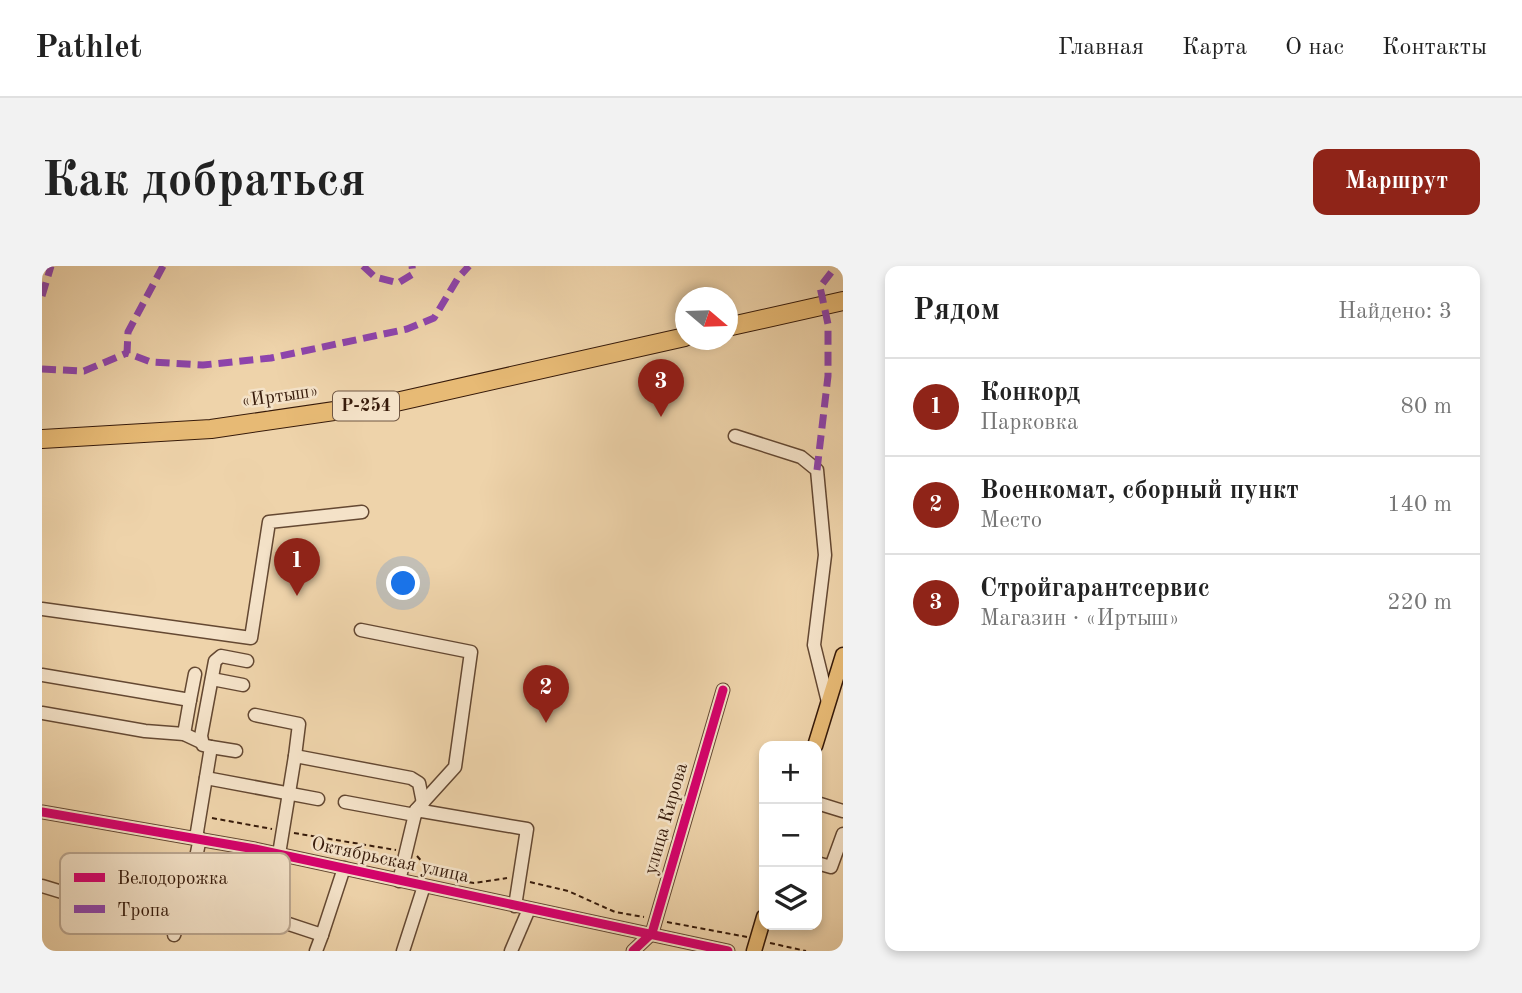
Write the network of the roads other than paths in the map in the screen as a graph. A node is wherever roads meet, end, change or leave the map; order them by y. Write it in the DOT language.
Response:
graph roads {
  1 [pos="843,301"];
  2 [pos="738,325"];
  3 [pos="675,339"];
  4 [pos="734,436"];
  5 [pos="42,439"];
  6 [pos="362,512"];
  7 [pos="42,609"];
  8 [pos="361,630"];
  9 [pos="843,655"];
  10 [pos="247,661"];
  11 [pos="195,674"];
  12 [pos="42,675"];
  13 [pos="212,679"];
  14 [pos="243,685"];
  15 [pos="723,690"];
  16 [pos="190,699"];
  17 [pos="828,702"];
  18 [pos="42,713"];
  19 [pos="255,715"];
  20 [pos="184,734"];
  21 [pos="816,741"];
  22 [pos="206,744"];
  23 [pos="236,751"];
  24 [pos="295,756"];
  25 [pos="206,778"];
  26 [pos="289,794"];
  27 [pos="318,799"];
  28 [pos="345,802"];
  29 [pos="820,804"];
  30 [pos="418,809"];
  31 [pos="843,811"];
  32 [pos="42,812"];
  33 [pos="843,834"];
  34 [pos="198,838"];
  35 [pos="195,853"];
  36 [pos="274,853"];
  37 [pos="279,853"];
  38 [pos="290,856"];
  39 [pos="822,864"];
  40 [pos="344,868"];
  41 [pos="399,881"];
  42 [pos="42,886"];
  43 [pos="424,886"];
  44 [pos="60,892"];
  45 [pos="515,906"];
  46 [pos="528,909"];
  47 [pos="290,924"];
  48 [pos="654,926"];
  49 [pos="322,935"];
  50 [pos="316,951"];
  51 [pos="403,951"];
  52 [pos="511,951"];
  53 [pos="633,951"];
  54 [pos="728,951"];
  1 -- 2 [label="highway"];
  3 -- 5 [label="highway, «Иртыш» / Р-254"];
  4 -- 17 [label="street"];
  6 -- 7 [label="street"];
  8 -- 30 [label="street"];
  9 -- 17 [label="main road"];
  10 -- 13 [label="street"];
  11 -- 16 [label="street"];
  12 -- 16 [label="street"];
  13 -- 14 [label="street"];
  13 -- 22 [label="street"];
  15 -- 48 [label="street, улица Кирова"];
  16 -- 20 [label="street"];
  17 -- 21 [label="main road"];
  18 -- 20 [label="street"];
  19 -- 24 [label="street"];
  20 -- 22 [label="street"];
  22 -- 23 [label="street"];
  22 -- 25 [label="street"];
  24 -- 26 [label="street"];
  24 -- 30 [label="street"];
  25 -- 26 [label="street"];
  25 -- 34 [label="street"];
  26 -- 27 [label="street"];
  26 -- 37 [label="street"];
  28 -- 30 [label="street"];
  29 -- 31 [label="street"];
  30 -- 41 [label="street"];
  30 -- 45 [label="street"];
  32 -- 34 [label="street, Октябрьская улица"];
  33 -- 39 [label="street"];
  34 -- 35 [label="street"];
  34 -- 36 [label="street, Октябрьская улица"];
  38 -- 40 [label="street, Октябрьская улица"];
  40 -- 41 [label="street, Октябрьская улица"];
  40 -- 49 [label="street"];
  41 -- 43 [label="street, Октябрьская улица"];
  42 -- 44 [label="street"];
  43 -- 45 [label="street, Октябрьская улица"];
  43 -- 51 [label="street"];
  45 -- 46 [label="street, Октябрьская улица"];
  46 -- 48 [label="street, Октябрьская улица"];
  46 -- 52 [label="street"];
  47 -- 49 [label="street"];
  48 -- 53 [label="street"];
  48 -- 54 [label="street, Октябрьская улица"];
  49 -- 50 [label="street"];
}
